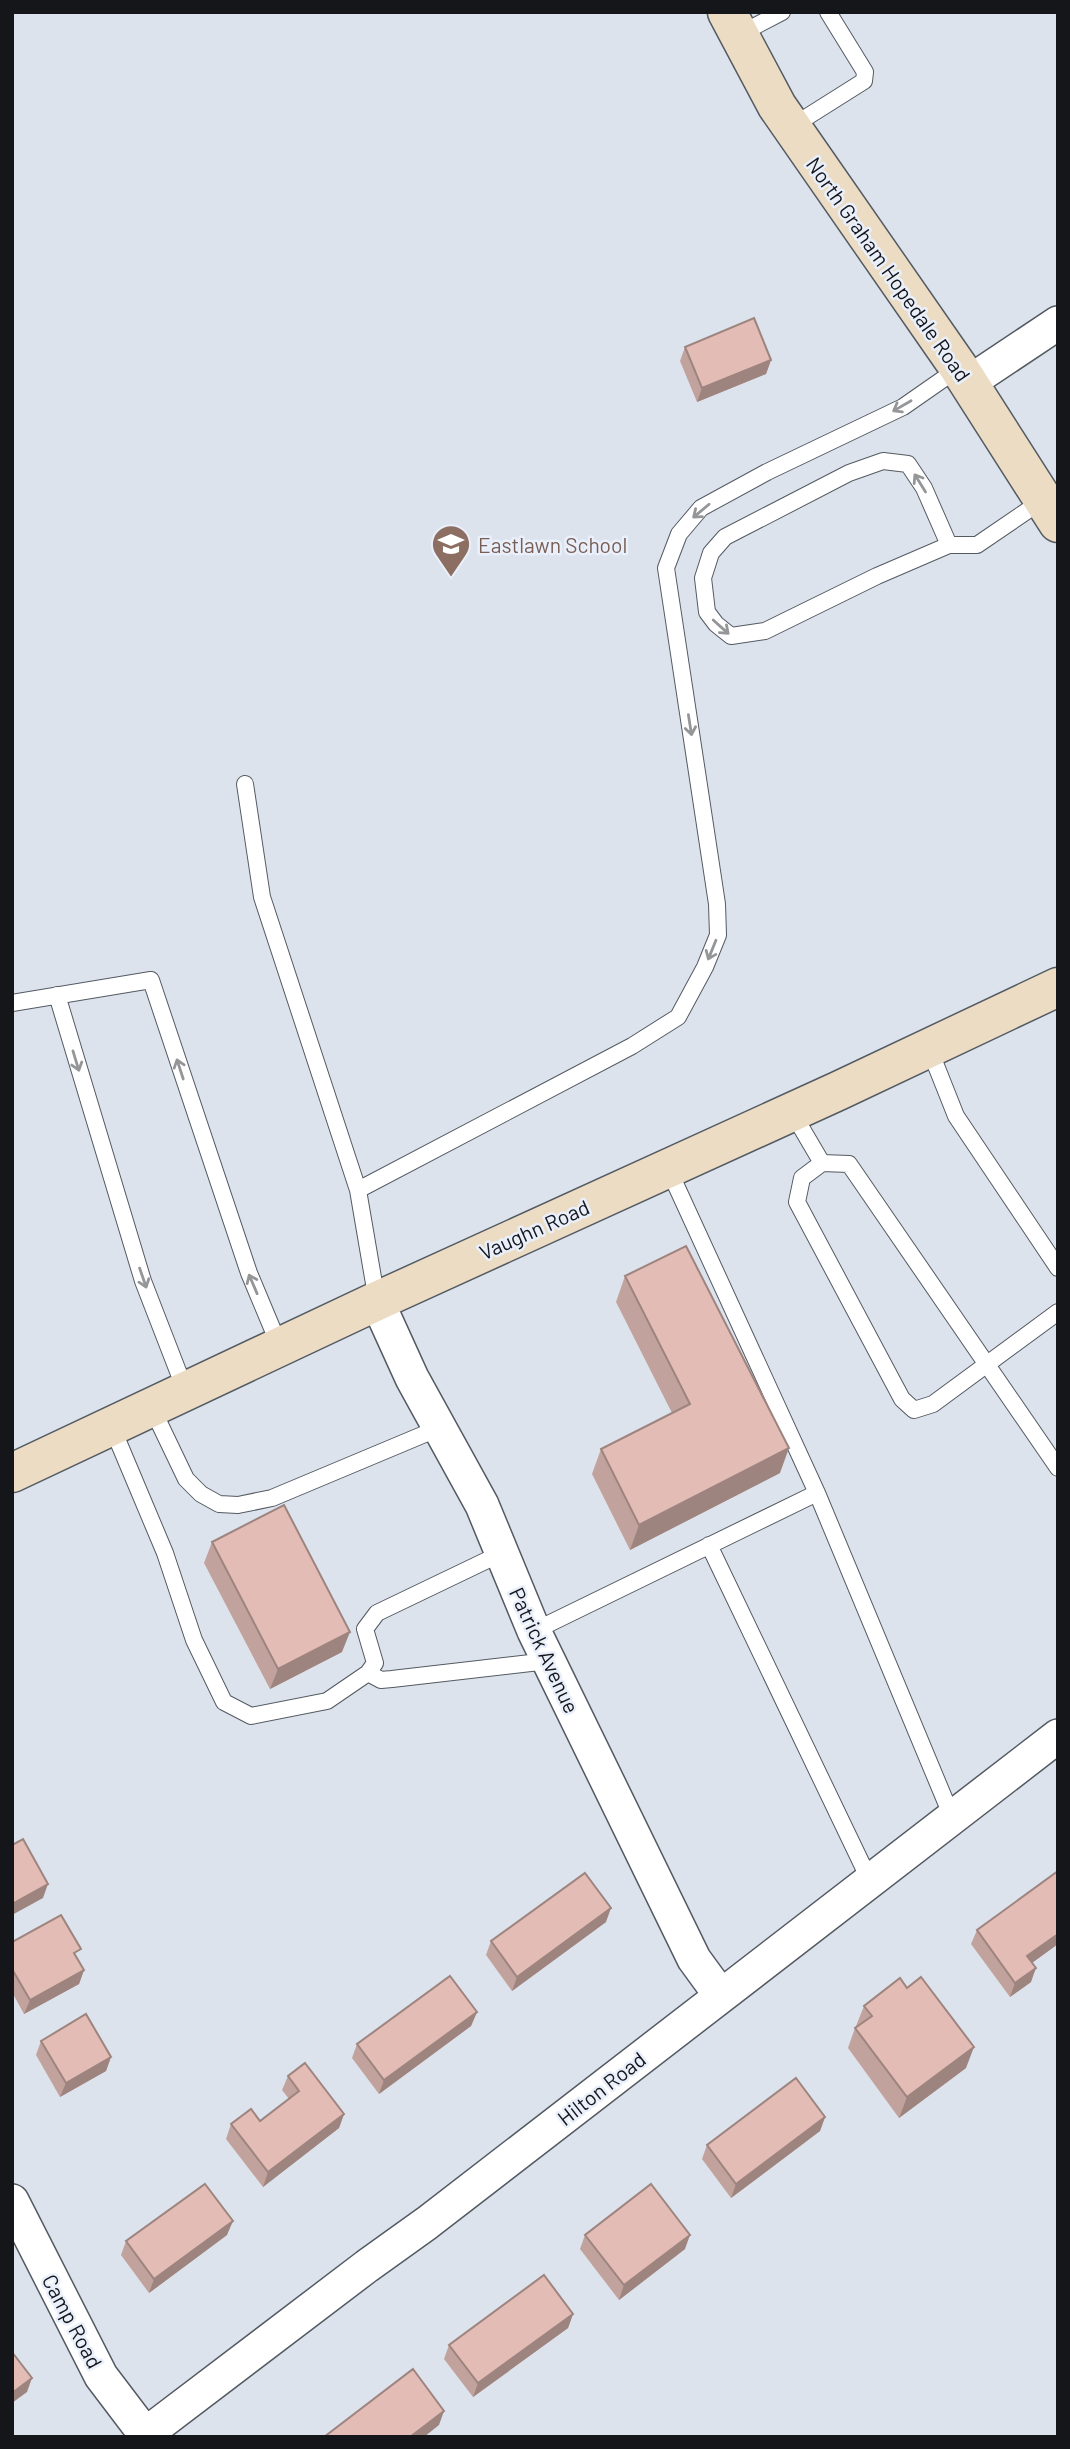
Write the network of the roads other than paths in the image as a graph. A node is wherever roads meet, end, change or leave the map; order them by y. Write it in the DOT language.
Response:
graph roads {
  1 [pos="782,12"];
  2 [pos="828,12"];
  3 [pos="732,24"];
  4 [pos="792,127"];
  5 [pos="1058,323"];
  6 [pos="964,376"];
  7 [pos="1050,512"];
  8 [pos="949,545"];
  9 [pos="245,784"];
  10 [pos="1058,987"];
  11 [pos="57,995"];
  12 [pos="12,1003"];
  13 [pos="929,1048"];
  14 [pos="792,1112"];
  15 [pos="822,1163"];
  16 [pos="668,1168"];
  17 [pos="358,1190"];
  18 [pos="1058,1268"];
  19 [pos="377,1301"];
  20 [pos="1058,1312"];
  21 [pos="280,1347"];
  22 [pos="986,1365"];
  23 [pos="186,1392"];
  24 [pos="152,1408"];
  25 [pos="112,1427"];
  26 [pos="439,1427"];
  27 [pos="1058,1468"];
  28 [pos="12,1473"];
  29 [pos="817,1493"];
  30 [pos="709,1545"];
  31 [pos="502,1553"];
  32 [pos="534,1631"];
  33 [pos="548,1661"];
  34 [pos="368,1673"];
  35 [pos="1058,1736"];
  36 [pos="953,1817"];
  37 [pos="870,1881"];
  38 [pos="721,1996"];
  39 [pos="12,2201"];
  40 [pos="144,2435"];
  1 -- 3 [label="lane"];
  2 -- 4 [label="lane"];
  3 -- 4 [label="street, North Graham Hopedale Road"];
  4 -- 6 [label="street, North Graham Hopedale Road"];
  5 -- 6 [label="street"];
  6 -- 7 [label="street, North Graham Hopedale Road"];
  6 -- 17 [label="lane, one-way"];
  7 -- 8 [label="lane"];
  8 -- 8 [label="lane, one-way"];
  9 -- 17 [label="lane"];
  10 -- 13 [label="street, Vaughn Road"];
  11 -- 12 [label="lane"];
  21 -- 11 [label="lane, one-way"];
  11 -- 23 [label="lane, one-way"];
  13 -- 14 [label="street, Vaughn Road"];
  13 -- 18 [label="lane"];
  14 -- 15 [label="lane"];
  14 -- 16 [label="street, Vaughn Road"];
  15 -- 22 [label="lane"];
  15 -- 22 [label="lane"];
  16 -- 19 [label="street, Vaughn Road"];
  16 -- 29 [label="lane"];
  17 -- 19 [label="lane"];
  19 -- 21 [label="street, Vaughn Road"];
  19 -- 26 [label="street, Patrick Avenue"];
  20 -- 22 [label="lane"];
  21 -- 23 [label="street, Vaughn Road"];
  22 -- 27 [label="lane"];
  23 -- 24 [label="street, Vaughn Road"];
  24 -- 25 [label="street, Vaughn Road"];
  24 -- 26 [label="lane"];
  25 -- 28 [label="street, Vaughn Road"];
  25 -- 34 [label="lane"];
  26 -- 31 [label="street, Patrick Avenue"];
  29 -- 30 [label="lane"];
  29 -- 36 [label="lane"];
  30 -- 32 [label="lane"];
  30 -- 37 [label="lane"];
  31 -- 32 [label="street, Patrick Avenue"];
  31 -- 34 [label="lane"];
  32 -- 33 [label="street, Patrick Avenue"];
  33 -- 34 [label="lane"];
  33 -- 38 [label="street, Patrick Avenue"];
  35 -- 36 [label="street, Hilton Road"];
  36 -- 37 [label="street, Hilton Road"];
  37 -- 38 [label="street, Hilton Road"];
  38 -- 40 [label="street, Hilton Road"];
  39 -- 40 [label="street, Camp Road"];
}
